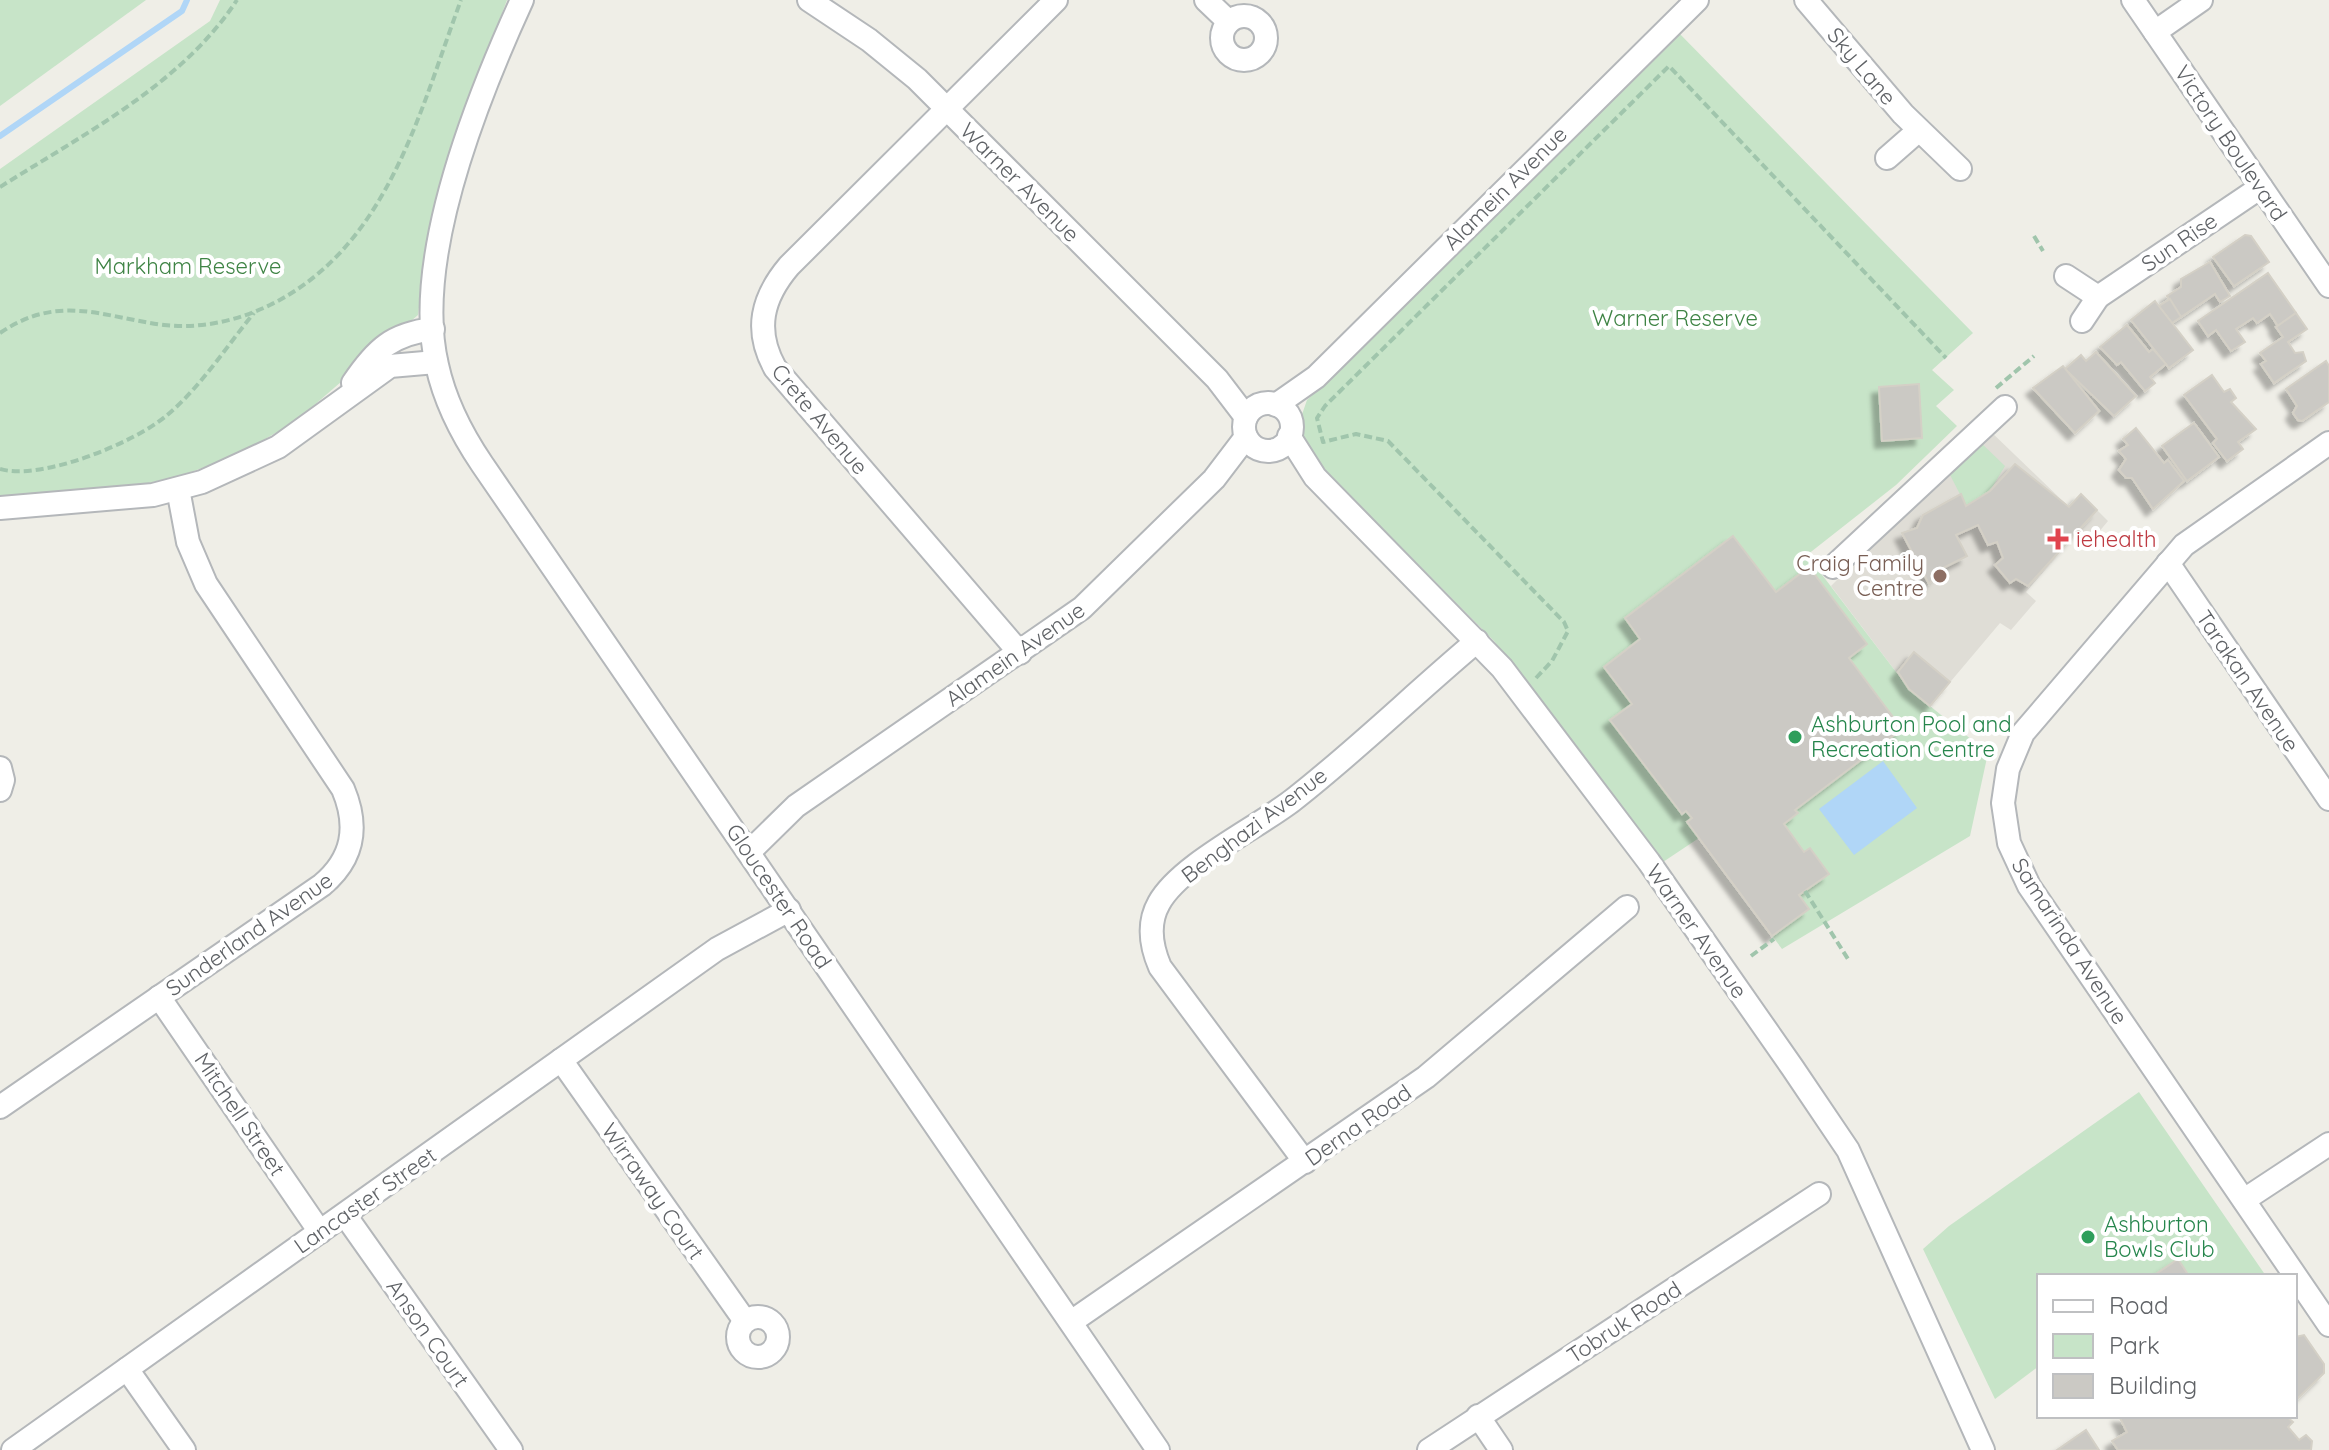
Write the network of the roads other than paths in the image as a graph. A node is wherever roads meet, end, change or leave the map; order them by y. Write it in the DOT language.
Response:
graph roads {
  1 [pos="522,0"];
  2 [pos="809,0"];
  3 [pos="1056,0"];
  4 [pos="1206,0"];
  5 [pos="1697,0"];
  6 [pos="1806,0"];
  7 [pos="2133,0"];
  8 [pos="2201,0"];
  9 [pos="1228,21"];
  10 [pos="2155,32"];
  11 [pos="947,108"];
  12 [pos="1919,130"];
  13 [pos="1887,158"];
  14 [pos="1960,169"];
  15 [pos="2261,187"];
  16 [pos="2066,276"];
  17 [pos="2329,286"];
  18 [pos="2098,297"];
  19 [pos="2082,321"];
  20 [pos="433,329"];
  21 [pos="436,362"];
  22 [pos="343,397"];
  23 [pos="1995,402"];
  24 [pos="1267,427"];
  25 [pos="2329,443"];
  26 [pos="178,489"];
  27 [pos="0,508"];
  28 [pos="2168,563"];
  29 [pos="1833,567"];
  30 [pos="1477,641"];
  31 [pos="1020,653"];
  32 [pos="0,768"];
  33 [pos="0,790"];
  34 [pos="2329,799"];
  35 [pos="796,806"];
  36 [pos="735,833"];
  37 [pos="749,852"];
  38 [pos="784,904"];
  39 [pos="1627,907"];
  40 [pos="159,997"];
  41 [pos="561,1060"];
  42 [pos="0,1107"];
  43 [pos="2329,1144"];
  44 [pos="1305,1162"];
  45 [pos="1819,1194"];
  46 [pos="2244,1200"];
  47 [pos="345,1215"];
  48 [pos="320,1232"];
  49 [pos="2294,1274"];
  50 [pos="2297,1278"];
  51 [pos="745,1321"];
  52 [pos="1071,1322"];
  53 [pos="2329,1325"];
  54 [pos="127,1369"];
  55 [pos="1478,1416"];
  56 [pos="1977,1448"];
  57 [pos="13,1450"];
  58 [pos="184,1450"];
  59 [pos="511,1450"];
  60 [pos="1158,1450"];
  61 [pos="1429,1450"];
  62 [pos="1501,1450"];
  1 -- 20 [label="street"];
  2 -- 11 [label="street, Warner Avenue"];
  3 -- 11 [label="street, Crete Avenue"];
  4 -- 9 [label="street"];
  5 -- 24 [label="street, Alamein Avenue"];
  6 -- 12 [label="street, Sky Lane"];
  7 -- 10 [label="street, Victory Boulevard"];
  8 -- 10 [label="street"];
  10 -- 15 [label="street, Victory Boulevard"];
  11 -- 24 [label="street, Warner Avenue"];
  11 -- 31 [label="street, Crete Avenue"];
  12 -- 13 [label="street"];
  12 -- 14 [label="street, Sky Lane"];
  15 -- 17 [label="street, Victory Boulevard"];
  15 -- 18 [label="street, Sun Rise"];
  16 -- 18 [label="street"];
  18 -- 19 [label="street, Sun Rise"];
  20 -- 21 [label="street, Gloucester Road"];
  20 -- 22 [label="street"];
  21 -- 22 [label="street"];
  21 -- 36 [label="street, Gloucester Road"];
  22 -- 26 [label="street"];
  23 -- 29 [label="street"];
  24 -- 30 [label="street, Warner Avenue"];
  24 -- 31 [label="street, Alamein Avenue"];
  25 -- 28 [label="street, Samarinda Avenue"];
  26 -- 27 [label="street"];
  26 -- 40 [label="street, Sunderland Avenue"];
  28 -- 34 [label="street, Tarakan Avenue"];
  28 -- 46 [label="street, Samarinda Avenue"];
  30 -- 44 [label="street, Benghazi Avenue"];
  30 -- 56 [label="street, Warner Avenue"];
  31 -- 35 [label="street, Alamein Avenue"];
  32 -- 33 [label="street"];
  35 -- 36 [label="street, Alamein Avenue"];
  35 -- 37 [label="street, Alamein Avenue"];
  36 -- 37 [label="street, Gloucester Road"];
  37 -- 38 [label="street, Gloucester Road"];
  38 -- 41 [label="street, Lancaster Street"];
  38 -- 52 [label="street, Gloucester Road"];
  39 -- 44 [label="street, Derna Road"];
  40 -- 42 [label="street, Sunderland Avenue"];
  40 -- 48 [label="street, Mitchell Street"];
  41 -- 47 [label="street, Lancaster Street"];
  41 -- 51 [label="street, Wirraway Court"];
  43 -- 46 [label="street"];
  44 -- 52 [label="street, Derna Road"];
  45 -- 55 [label="street, Tobruk Road"];
  46 -- 49 [label="street, Samarinda Avenue"];
  47 -- 48 [label="street, Lancaster Street"];
  47 -- 59 [label="street, Anson Court"];
  48 -- 54 [label="street, Lancaster Street"];
  50 -- 53 [label="street, Samarinda Avenue"];
  52 -- 60 [label="street, Gloucester Road"];
  54 -- 57 [label="street, Lancaster Street"];
  54 -- 58 [label="street"];
  55 -- 61 [label="street, Tobruk Road"];
  55 -- 62 [label="street"];
}
